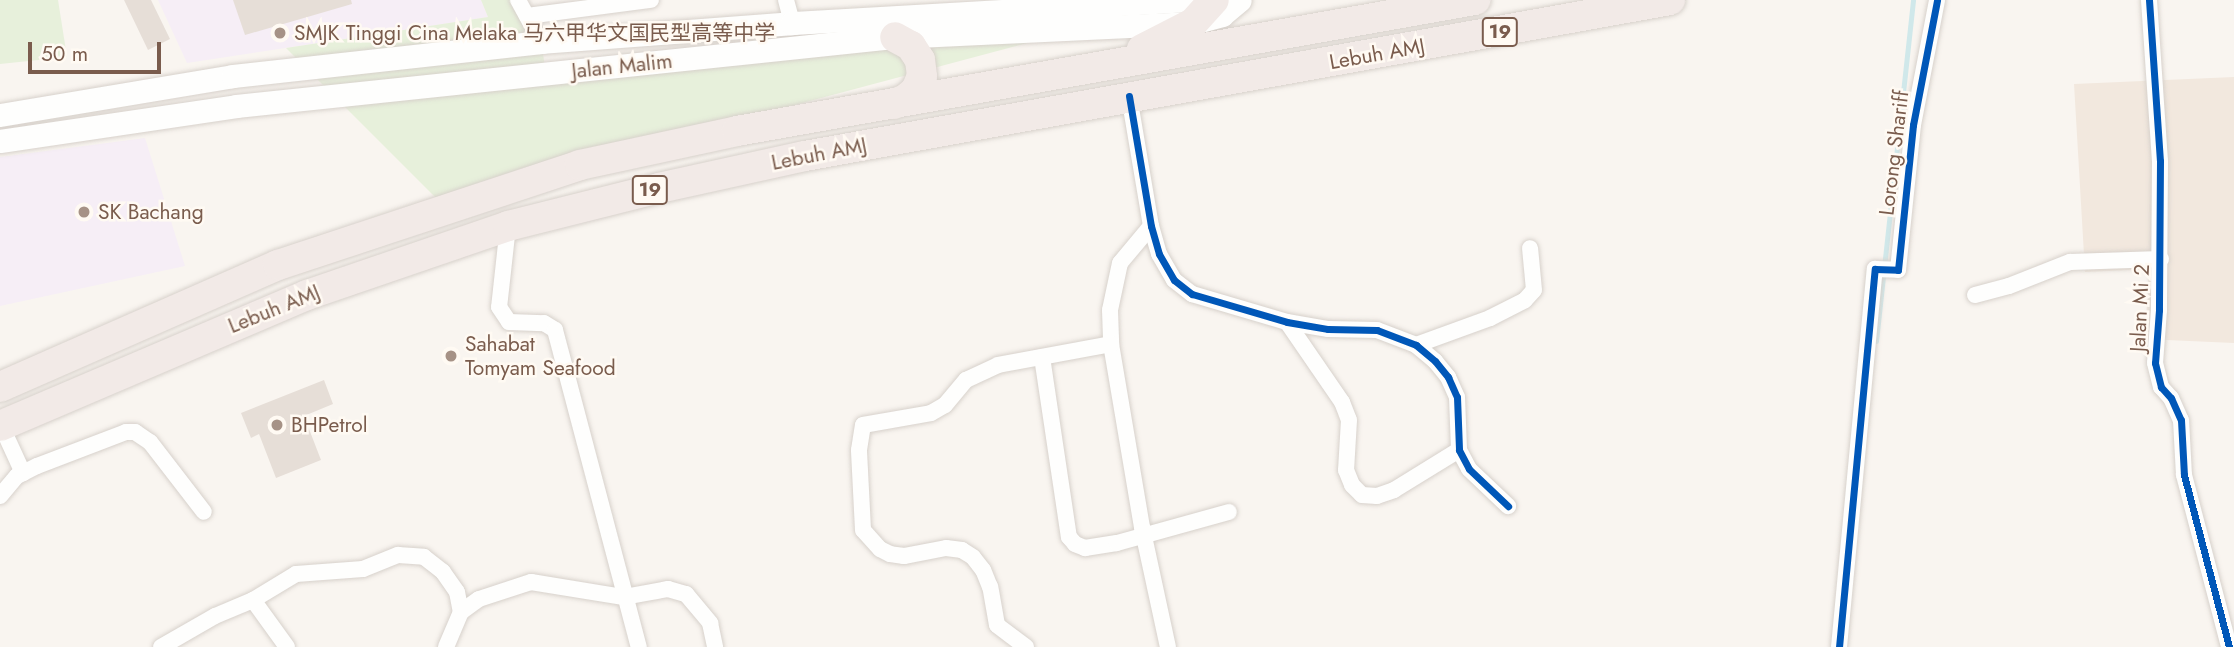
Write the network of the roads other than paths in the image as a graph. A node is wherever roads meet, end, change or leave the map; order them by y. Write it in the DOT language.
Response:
graph roads {
  1 [pos="518,0"];
  2 [pos="651,0"];
  3 [pos="786,0"];
  4 [pos="1475,0"];
  5 [pos="1670,0"];
  6 [pos="1937,0"];
  7 [pos="2148,0"];
  8 [pos="1223,4"];
  9 [pos="1193,11"];
  10 [pos="527,16"];
  11 [pos="792,23"];
  12 [pos="895,37"];
  13 [pos="541,42"];
  14 [pos="1245,42"];
  15 [pos="1330,62"];
  16 [pos="1034,78"];
  17 [pos="1129,96"];
  18 [pos="891,105"];
  19 [pos="0,115"];
  20 [pos="0,141"];
  21 [pos="508,226"];
  22 [pos="1151,226"];
  23 [pos="1530,248"];
  24 [pos="2161,259"];
  25 [pos="1975,295"];
  26 [pos="1287,322"];
  27 [pos="1111,344"];
  28 [pos="1416,345"];
  29 [pos="1042,357"];
  30 [pos="0,387"];
  31 [pos="1,425"];
  32 [pos="1459,450"];
  33 [pos="23,473"];
  34 [pos="0,496"];
  35 [pos="1508,506"];
  36 [pos="204,512"];
  37 [pos="1229,512"];
  38 [pos="1143,535"];
  39 [pos="624,597"];
  40 [pos="253,600"];
  41 [pos="461,612"];
  42 [pos="450,646"];
  43 [pos="161,647"];
  44 [pos="287,647"];
  45 [pos="639,647"];
  46 [pos="715,647"];
  47 [pos="1026,647"];
  48 [pos="1168,647"];
  49 [pos="1839,647"];
  50 [pos="2229,647"];
  1 -- 10 [label="street"];
  2 -- 10 [label="street"];
  3 -- 11 [label="street"];
  4 -- 14 [label="highway, Lebuh AMJ / 19"];
  5 -- 15 [label="highway, Lebuh AMJ / 19"];
  6 -- 49 [label="street, Lorong Shariff"];
  7 -- 24 [label="street, Jalan Mi 2"];
  8 -- 9 [label="highway"];
  8 -- 14 [label="highway"];
  9 -- 11 [label="main road, Jalan Malim"];
  9 -- 12 [label="main road, Jalan Malim"];
  9 -- 16 [label="highway"];
  10 -- 13 [label="street"];
  11 -- 13 [label="main road, Jalan Malim"];
  12 -- 18 [label="highway"];
  12 -- 20 [label="main road, Jalan Malim"];
  13 -- 19 [label="main road, Jalan Malim"];
  14 -- 15 [label="highway"];
  14 -- 16 [label="highway, Lebuh AMJ / 19"];
  15 -- 17 [label="highway, Lebuh AMJ / 19"];
  16 -- 18 [label="highway, Lebuh AMJ / 19"];
  17 -- 21 [label="highway, Lebuh AMJ / 19"];
  17 -- 22 [label="street"];
  18 -- 30 [label="highway, Lebuh AMJ / 19"];
  21 -- 31 [label="highway, Lebuh AMJ / 19"];
  21 -- 39 [label="street"];
  22 -- 26 [label="street"];
  22 -- 27 [label="street"];
  23 -- 28 [label="street"];
  24 -- 25 [label="street"];
  24 -- 50 [label="street, Jalan Mi 2"];
  26 -- 28 [label="street"];
  26 -- 32 [label="street"];
  27 -- 29 [label="street"];
  27 -- 38 [label="street"];
  28 -- 32 [label="street"];
  29 -- 38 [label="street"];
  29 -- 47 [label="street"];
  31 -- 33 [label="street"];
  32 -- 35 [label="street"];
  33 -- 34 [label="street"];
  33 -- 36 [label="street"];
  37 -- 38 [label="street"];
  38 -- 48 [label="street"];
  39 -- 41 [label="street"];
  39 -- 45 [label="street"];
  39 -- 46 [label="street"];
  40 -- 41 [label="street"];
  40 -- 43 [label="street"];
  40 -- 44 [label="street"];
  41 -- 42 [label="street"];
}
